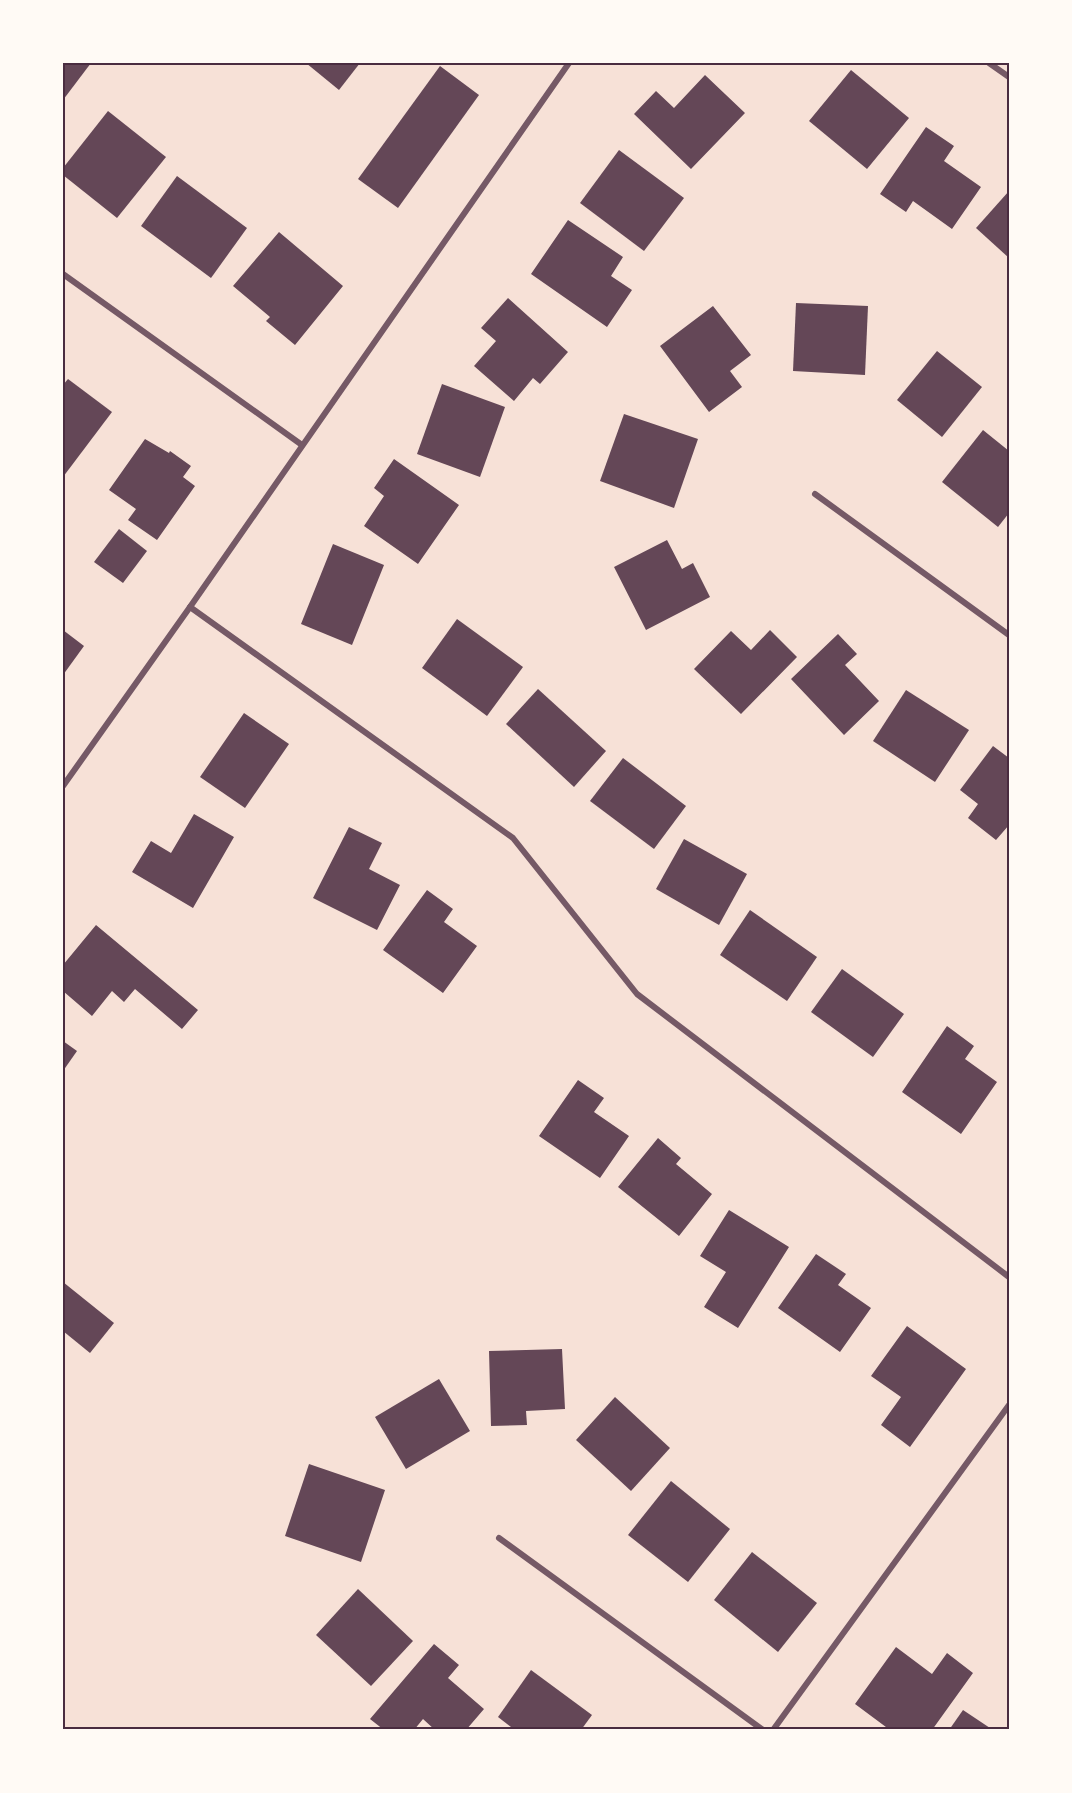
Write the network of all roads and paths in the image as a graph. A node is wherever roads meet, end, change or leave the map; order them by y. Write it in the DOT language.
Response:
graph roads {
  1 [pos="569,63"];
  2 [pos="989,63"];
  3 [pos="1009,77"];
  4 [pos="63,274"];
  5 [pos="302,445"];
  6 [pos="815,494"];
  7 [pos="190,607"];
  8 [pos="1009,635"];
  9 [pos="63,786"];
  10 [pos="1009,1277"];
  11 [pos="1009,1405"];
  12 [pos="499,1538"];
  13 [pos="764,1730"];
  14 [pos="773,1730"];
  1 -- 5 [label="street"];
  2 -- 3 [label="street"];
  4 -- 5 [label="street"];
  5 -- 7 [label="street"];
  6 -- 8 [label="street"];
  7 -- 9 [label="street"];
  7 -- 10 [label="street"];
  11 -- 14 [label="street"];
  12 -- 13 [label="street"];
}
